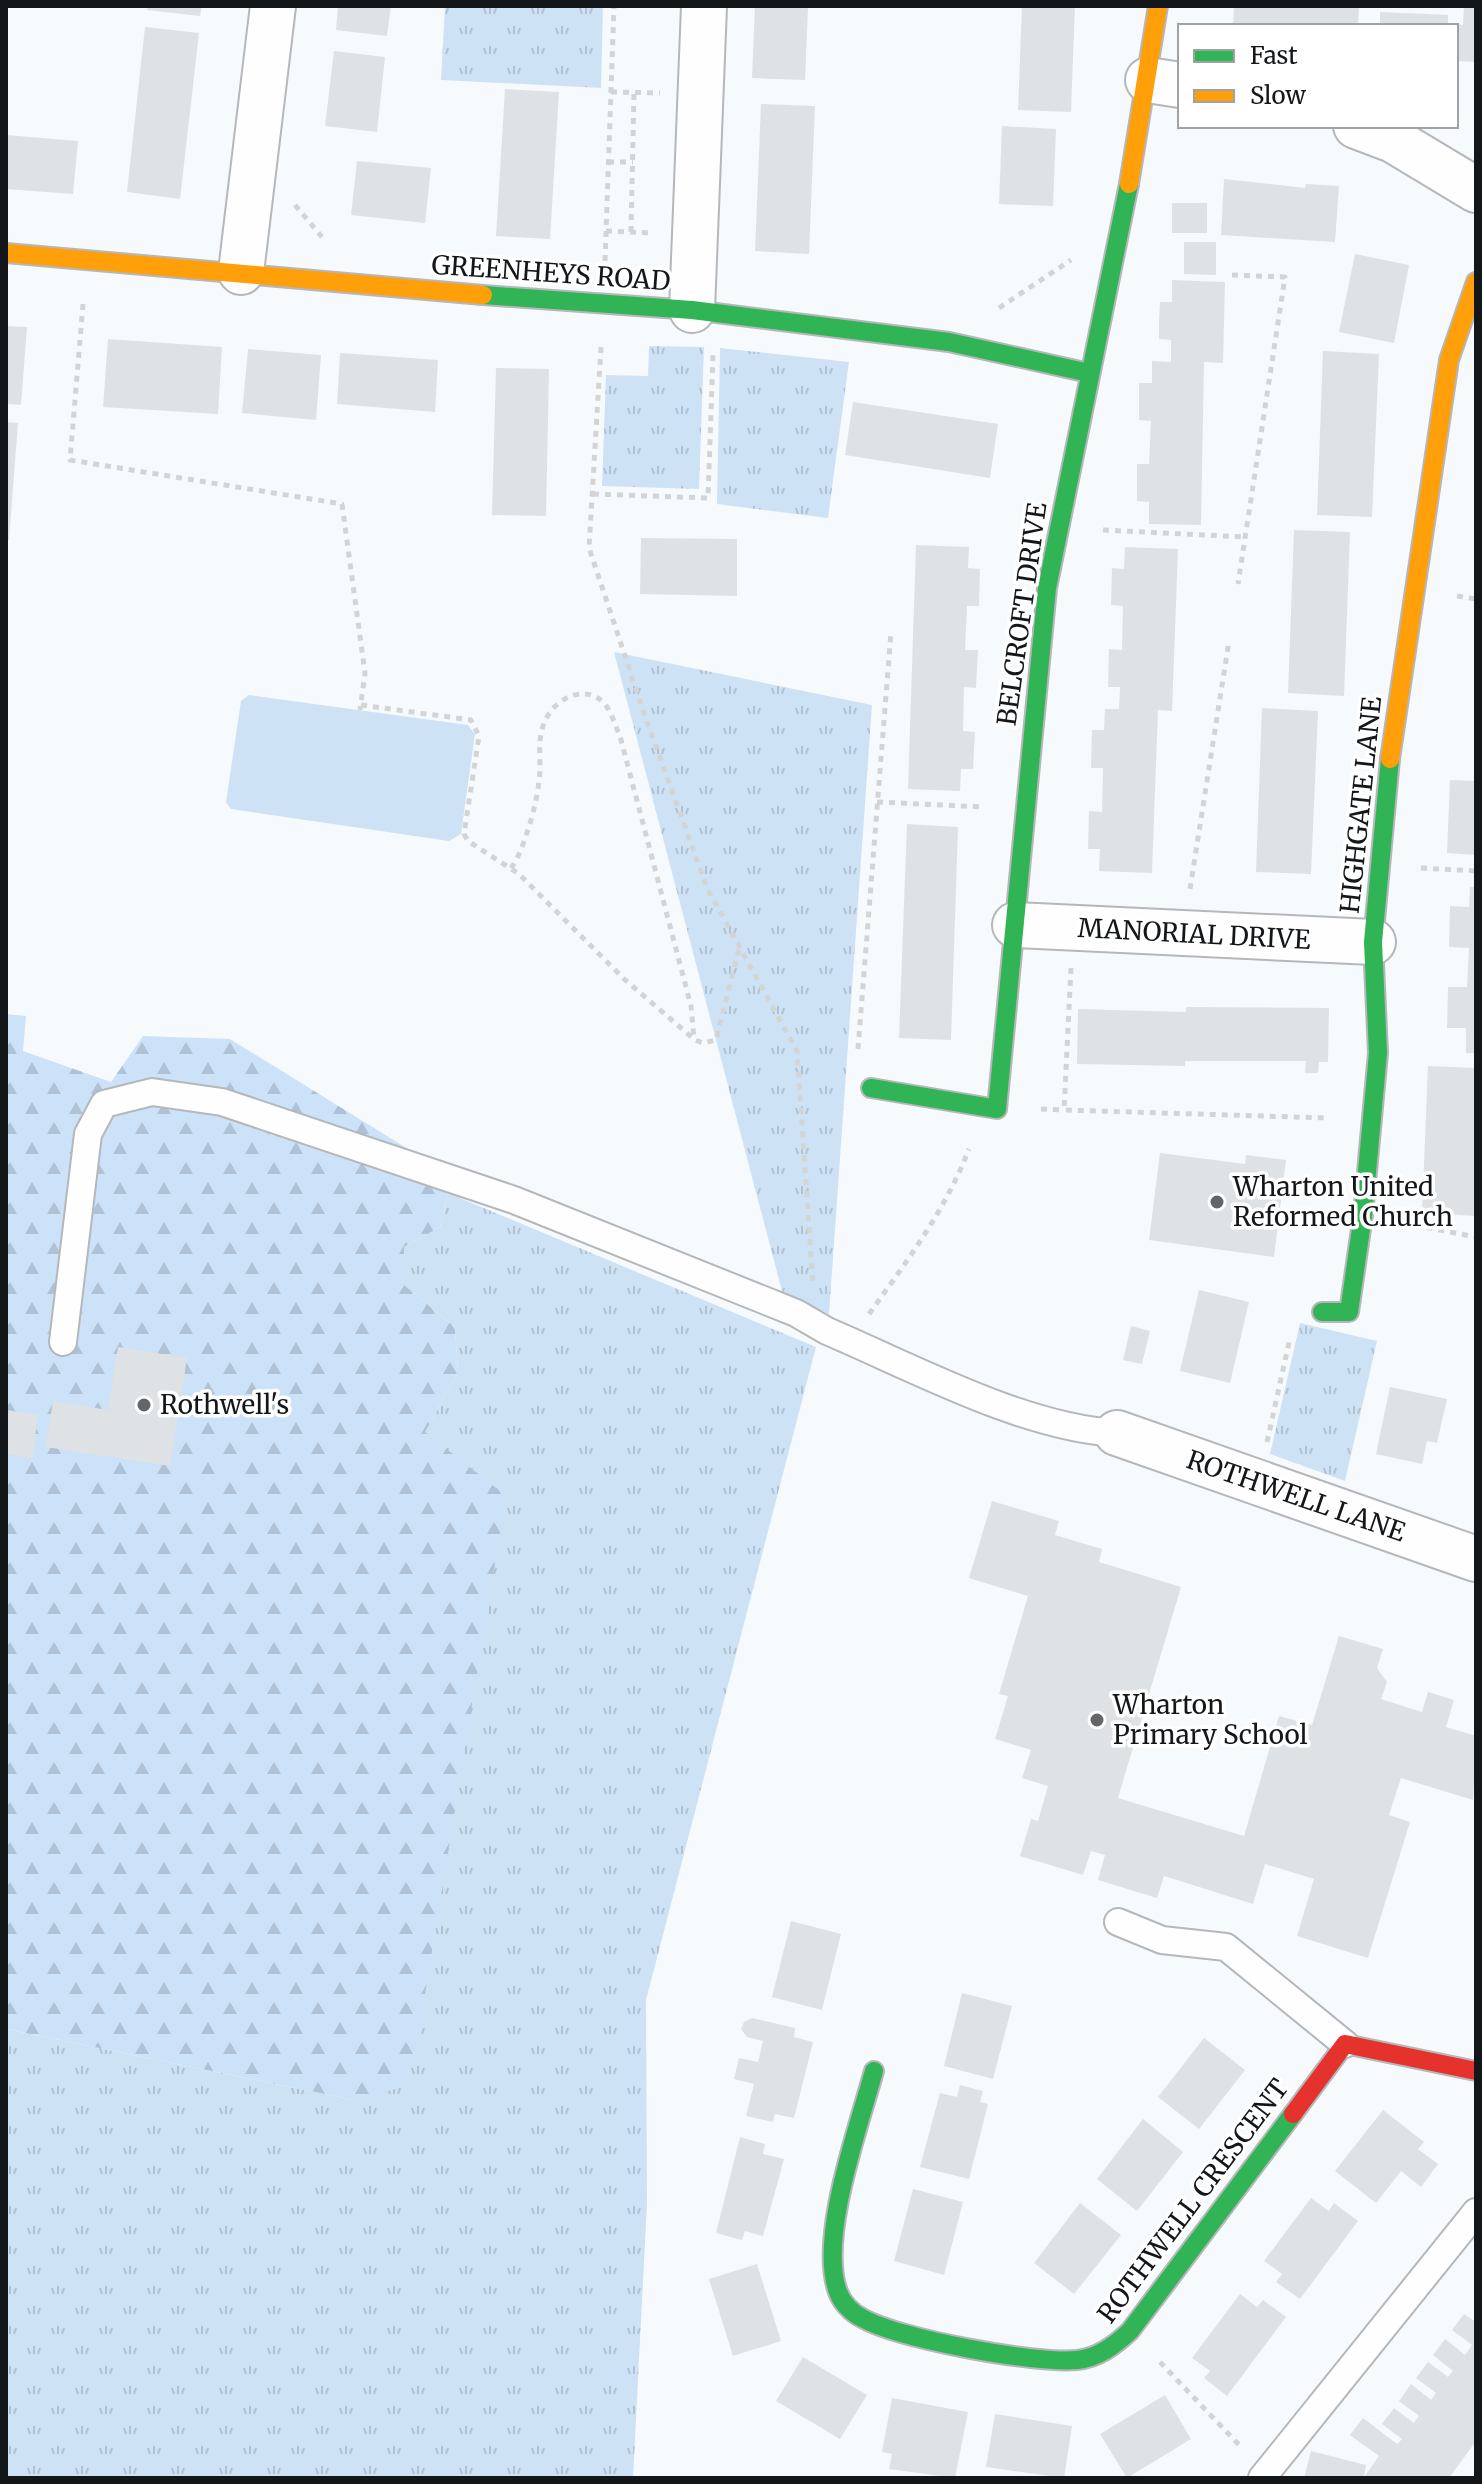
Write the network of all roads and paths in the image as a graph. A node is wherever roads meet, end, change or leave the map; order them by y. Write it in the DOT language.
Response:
graph roads {
  1 [pos="273,6"];
  2 [pos="704,6"];
  3 [pos="1158,6"];
  4 [pos="1164,82"];
  5 [pos="634,93"];
  6 [pos="1361,128"];
  7 [pos="255,159"];
  8 [pos="608,162"];
  9 [pos="633,162"];
  10 [pos="1476,190"];
  11 [pos="1122,225"];
  12 [pos="631,232"];
  13 [pos="6,253"];
  14 [pos="87,259"];
  15 [pos="241,272"];
  16 [pos="1232,275"];
  17 [pos="1476,282"];
  18 [pos="361,284"];
  19 [pos="703,311"];
  20 [pos="949,342"];
  21 [pos="1089,373"];
  22 [pos="593,494"];
  23 [pos="1058,528"];
  24 [pos="591,532"];
  25 [pos="1245,537"];
  26 [pos="1238,584"];
  27 [pos="891,632"];
  28 [pos="1229,641"];
  29 [pos="877,802"];
  30 [pos="1025,809"];
  31 [pos="1380,865"];
  32 [pos="511,868"];
  33 [pos="1476,871"];
  34 [pos="1015,925"];
  35 [pos="1074,928"];
  36 [pos="1183,933"];
  37 [pos="1373,942"];
  38 [pos="740,945"];
  39 [pos="695,1040"];
  40 [pos="871,1088"];
  41 [pos="984,1107"];
  42 [pos="1373,1120"];
  43 [pos="1363,1215"];
  44 [pos="1476,1237"];
  45 [pos="1322,1312"];
  46 [pos="806,1319"];
  47 [pos="850,1340"];
  48 [pos="63,1342"];
  49 [pos="1117,1433"];
  50 [pos="1258,1483"];
  51 [pos="1476,1559"];
  52 [pos="1118,1922"];
  53 [pos="1345,2044"];
  54 [pos="874,2071"];
  55 [pos="1476,2071"];
  56 [pos="1476,2212"];
  57 [pos="1130,2331"];
  58 [pos="1263,2475"];
  1 -- 7 [label="street"];
  2 -- 19 [label="street"];
  3 -- 4 [label="street, BELCROFT DRIVE"];
  4 -- 11 [label="street, BELCROFT DRIVE"];
  5 -- 9 [label="path"];
  6 -- 10 [label="street"];
  7 -- 15 [label="street"];
  7 -- 18 [label="path"];
  8 -- 9 [label="path"];
  9 -- 12 [label="path"];
  11 -- 20 [label="path"];
  11 -- 21 [label="street, BELCROFT DRIVE"];
  13 -- 14 [label="street, GREENHEYS ROAD"];
  14 -- 15 [label="street, GREENHEYS ROAD"];
  14 -- 32 [label="path"];
  15 -- 18 [label="street, GREENHEYS ROAD"];
  16 -- 25 [label="path"];
  17 -- 31 [label="street, HIGHGATE LANE"];
  18 -- 19 [label="street, GREENHEYS ROAD"];
  19 -- 20 [label="street, GREENHEYS ROAD"];
  19 -- 22 [label="path"];
  20 -- 21 [label="street, GREENHEYS ROAD"];
  21 -- 23 [label="street, BELCROFT DRIVE"];
  23 -- 25 [label="path"];
  23 -- 30 [label="street, BELCROFT DRIVE"];
  24 -- 38 [label="path"];
  25 -- 26 [label="path"];
  27 -- 29 [label="path"];
  28 -- 36 [label="path"];
  29 -- 30 [label="path"];
  29 -- 40 [label="path"];
  30 -- 34 [label="street, BELCROFT DRIVE"];
  31 -- 33 [label="path"];
  31 -- 37 [label="street, HIGHGATE LANE"];
  32 -- 39 [label="path"];
  32 -- 39 [label="path"];
  34 -- 35 [label="street, MANORIAL DRIVE"];
  34 -- 41 [label="street, BELCROFT DRIVE"];
  35 -- 36 [label="street, MANORIAL DRIVE"];
  35 -- 42 [label="path"];
  36 -- 37 [label="street, MANORIAL DRIVE"];
  37 -- 42 [label="street, HIGHGATE LANE"];
  38 -- 39 [label="path"];
  38 -- 46 [label="path"];
  40 -- 41 [label="street"];
  41 -- 47 [label="path"];
  42 -- 43 [label="street, HIGHGATE LANE"];
  43 -- 44 [label="path"];
  43 -- 45 [label="street, HIGHGATE LANE"];
  45 -- 50 [label="path"];
  46 -- 47 [label="lane"];
  46 -- 48 [label="lane"];
  47 -- 49 [label="lane"];
  49 -- 50 [label="street, ROTHWELL LANE"];
  50 -- 51 [label="street, ROTHWELL LANE"];
  52 -- 53 [label="lane"];
  53 -- 55 [label="street"];
  53 -- 57 [label="street, ROTHWELL CRESCENT"];
  54 -- 57 [label="street, ROTHWELL CRESCENT"];
  56 -- 58 [label="lane"];
  57 -- 58 [label="path"];
}
